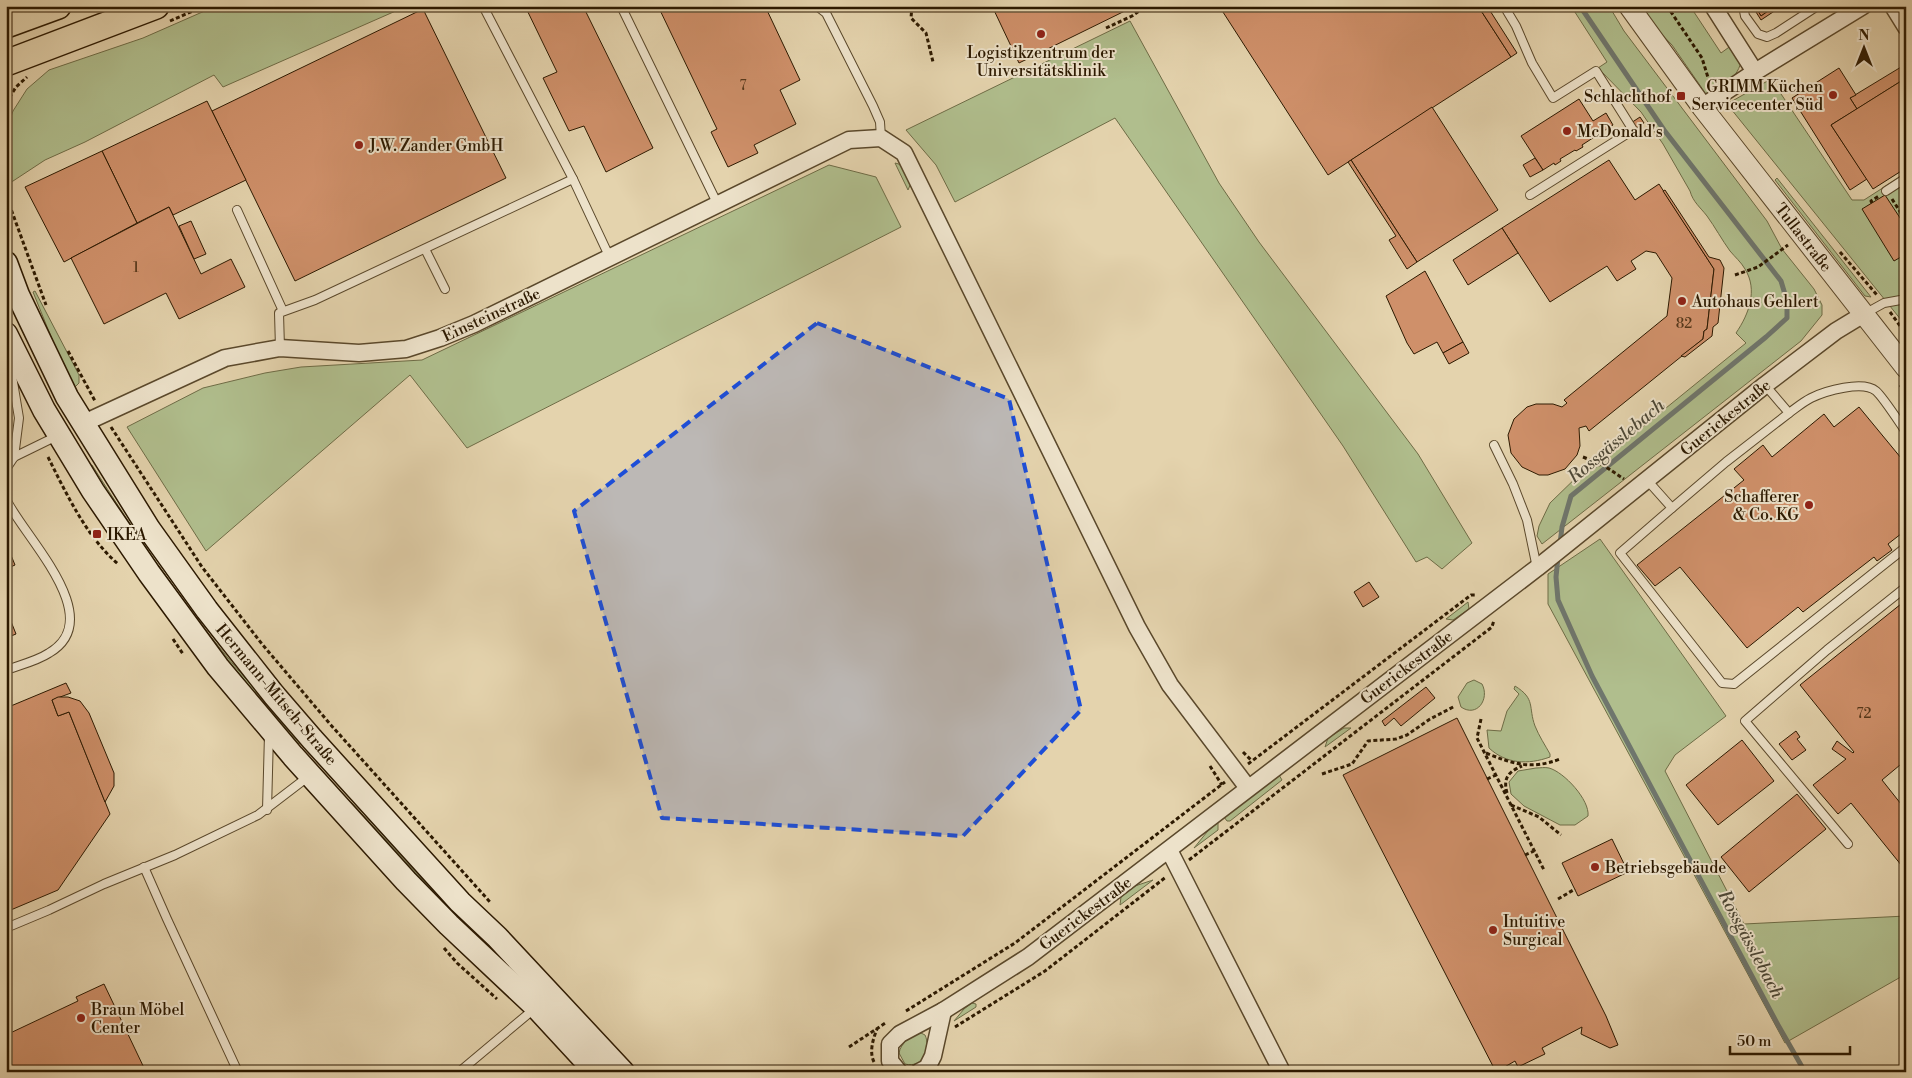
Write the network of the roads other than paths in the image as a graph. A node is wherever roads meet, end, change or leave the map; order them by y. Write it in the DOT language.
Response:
graph roads {
  1 [pos="58,6"];
  2 [pos="156,6"];
  3 [pos="483,6"];
  4 [pos="621,6"];
  5 [pos="817,6"];
  6 [pos="1504,6"];
  7 [pos="1629,6"];
  8 [pos="1713,6"];
  9 [pos="1743,6"];
  10 [pos="1863,6"];
  11 [pos="1892,6"];
  12 [pos="1816,7"];
  13 [pos="10,21"];
  14 [pos="1906,27"];
  15 [pos="12,71"];
  16 [pos="1755,72"];
  17 [pos="1709,103"];
  18 [pos="881,138"];
  19 [pos="573,178"];
  20 [pos="1906,178"];
  21 [pos="1886,191"];
  22 [pos="1530,195"];
  23 [pos="718,205"];
  24 [pos="237,210"];
  25 [pos="425,249"];
  26 [pos="610,258"];
  27 [pos="6,263"];
  28 [pos="445,289"];
  29 [pos="1906,299"];
  30 [pos="283,311"];
  31 [pos="1864,314"];
  32 [pos="6,334"];
  33 [pos="280,348"];
  34 [pos="19,362"];
  35 [pos="1906,368"];
  36 [pos="1765,385"];
  37 [pos="1789,413"];
  38 [pos="93,419"];
  39 [pos="1906,432"];
  40 [pos="59,435"];
  41 [pos="1494,445"];
  42 [pos="14,457"];
  43 [pos="6,469"];
  44 [pos="1647,480"];
  45 [pos="6,499"];
  46 [pos="1672,508"];
  47 [pos="1906,547"];
  48 [pos="1542,564"];
  49 [pos="1906,587"];
  50 [pos="6,670"];
  51 [pos="269,728"];
  52 [pos="329,757"];
  53 [pos="310,775"];
  54 [pos="1248,788"];
  55 [pos="267,810"];
  56 [pos="1848,844"];
  57 [pos="1168,850"];
  58 [pos="144,867"];
  59 [pos="6,928"];
  60 [pos="536,1008"];
  61 [pos="943,1012"];
  62 [pos="238,1072"];
  63 [pos="459,1072"];
  64 [pos="596,1072"];
  65 [pos="623,1072"];
  66 [pos="900,1072"];
  67 [pos="920,1072"];
  68 [pos="1282,1072"];
  1 -- 13 [label="main road"];
  2 -- 15 [label="main road"];
  3 -- 19 [label="lane"];
  4 -- 23 [label="lane"];
  5 -- 18 [label="lane"];
  6 -- 22 [label="lane"];
  7 -- 17 [label="street, Tullastraße"];
  8 -- 16 [label="street"];
  9 -- 12 [label="lane"];
  10 -- 16 [label="street"];
  11 -- 14 [label="street"];
  16 -- 17 [label="street"];
  17 -- 31 [label="street, Tullastraße"];
  18 -- 23 [label="street, Einsteinstraße"];
  18 -- 54 [label="street"];
  19 -- 25 [label="lane"];
  19 -- 26 [label="lane"];
  20 -- 21 [label="lane"];
  23 -- 26 [label="street, Einsteinstraße"];
  24 -- 30 [label="lane"];
  25 -- 28 [label="lane"];
  25 -- 30 [label="lane"];
  26 -- 33 [label="street, Einsteinstraße"];
  27 -- 38 [label="main road, Hermann-Mitsch-Straße"];
  29 -- 31 [label="lane"];
  30 -- 33 [label="lane"];
  31 -- 35 [label="street, Tullastraße"];
  31 -- 36 [label="street, Guerickestraße"];
  32 -- 34 [label="main road, Hermann-Mitsch-Straße"];
  33 -- 38 [label="street, Einsteinstraße"];
  34 -- 40 [label="main road, Hermann-Mitsch-Straße"];
  34 -- 42 [label="lane"];
  36 -- 37 [label="lane"];
  36 -- 44 [label="street, Guerickestraße"];
  37 -- 39 [label="lane"];
  37 -- 46 [label="lane"];
  38 -- 40 [label="main road"];
  38 -- 52 [label="main road, Hermann-Mitsch-Straße"];
  40 -- 42 [label="lane"];
  40 -- 51 [label="main road, Hermann-Mitsch-Straße"];
  41 -- 48 [label="lane"];
  42 -- 43 [label="lane"];
  44 -- 46 [label="lane"];
  44 -- 48 [label="street, Guerickestraße"];
  45 -- 50 [label="lane"];
  46 -- 47 [label="lane"];
  48 -- 54 [label="street, Guerickestraße"];
  49 -- 56 [label="lane"];
  51 -- 53 [label="main road, Hermann-Mitsch-Straße"];
  51 -- 55 [label="lane"];
  52 -- 53 [label="main road"];
  52 -- 65 [label="main road, Hermann-Mitsch-Straße"];
  53 -- 55 [label="lane"];
  53 -- 60 [label="main road, Hermann-Mitsch-Straße"];
  54 -- 57 [label="street, Guerickestraße"];
  55 -- 58 [label="lane"];
  57 -- 61 [label="street, Guerickestraße"];
  57 -- 68 [label="street"];
  58 -- 59 [label="lane"];
  58 -- 62 [label="lane"];
  60 -- 63 [label="lane"];
  60 -- 64 [label="main road, Hermann-Mitsch-Straße"];
  61 -- 66 [label="street, Guerickestraße"];
  61 -- 67 [label="street"];
}
